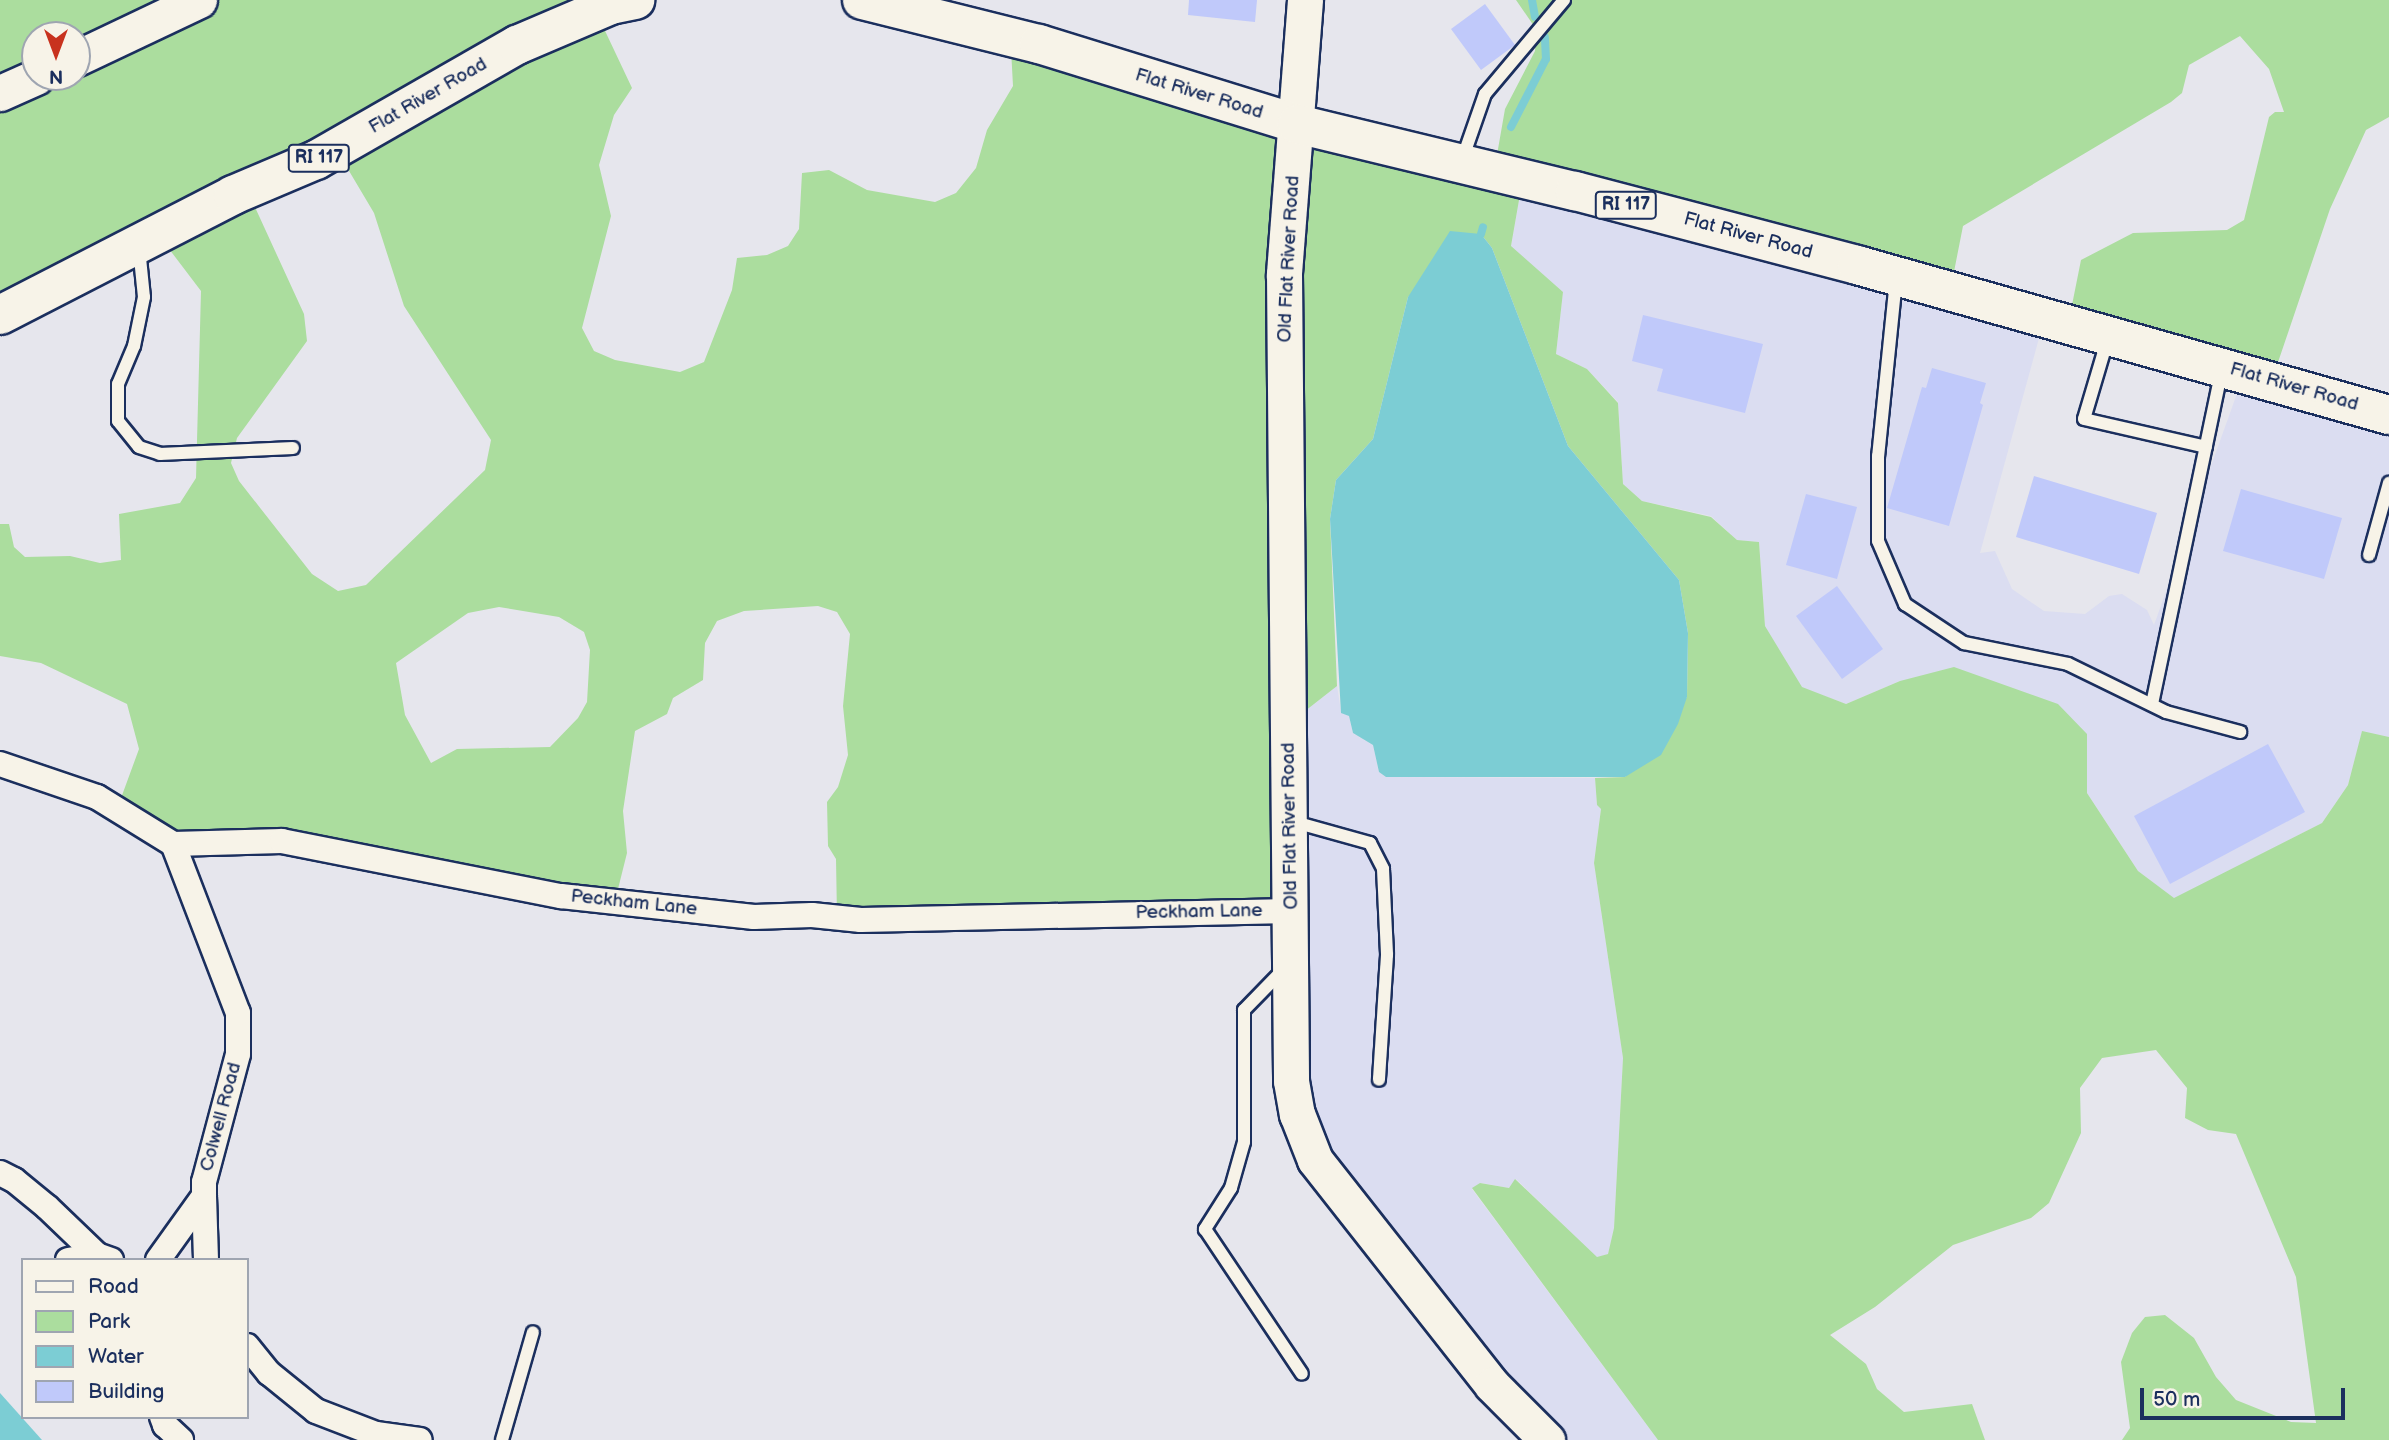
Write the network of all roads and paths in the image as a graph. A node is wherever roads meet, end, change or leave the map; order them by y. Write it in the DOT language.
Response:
graph roads {
  1 [pos="199,0"];
  2 [pos="635,0"];
  3 [pos="862,0"];
  4 [pos="1305,0"];
  5 [pos="1564,0"];
  6 [pos="91,51"];
  7 [pos="21,84"];
  8 [pos="0,93"];
  9 [pos="1297,124"];
  10 [pos="1460,164"];
  11 [pos="139,243"];
  12 [pos="1896,276"];
  13 [pos="0,315"];
  14 [pos="2109,335"];
  15 [pos="2223,366"];
  16 [pos="2389,415"];
  17 [pos="2206,447"];
  18 [pos="293,448"];
  19 [pos="2389,483"];
  20 [pos="2369,555"];
  21 [pos="2152,704"];
  22 [pos="2240,732"];
  23 [pos="0,764"];
  24 [pos="1291,821"];
  25 [pos="173,844"];
  26 [pos="1292,911"];
  27 [pos="1291,962"];
  28 [pos="1379,1080"];
  29 [pos="0,1173"];
  30 [pos="204,1196"];
  31 [pos="104,1258"];
  32 [pos="159,1258"];
  33 [pos="206,1258"];
  34 [pos="533,1332"];
  35 [pos="248,1347"];
  36 [pos="1302,1374"];
  37 [pos="420,1440"];
  38 [pos="502,1440"];
  39 [pos="1547,1440"];
  1 -- 6 [label="street"];
  2 -- 11 [label="main road, Flat River Road / RI 117"];
  3 -- 9 [label="main road, Flat River Road / RI 117"];
  4 -- 9 [label="street, Old Flat River Road"];
  5 -- 10 [label="lane"];
  7 -- 8 [label="street"];
  9 -- 10 [label="main road, Flat River Road / RI 117"];
  9 -- 24 [label="street, Old Flat River Road"];
  10 -- 12 [label="main road, Flat River Road / RI 117"];
  11 -- 13 [label="main road, Flat River Road / RI 117"];
  11 -- 18 [label="lane"];
  12 -- 14 [label="main road, Flat River Road / RI 117"];
  12 -- 21 [label="lane"];
  14 -- 15 [label="main road, Flat River Road / RI 117"];
  14 -- 17 [label="lane"];
  15 -- 16 [label="main road, Flat River Road / RI 117"];
  15 -- 17 [label="lane"];
  17 -- 21 [label="lane"];
  19 -- 20 [label="lane"];
  21 -- 22 [label="lane"];
  23 -- 25 [label="street, Peckham Lane"];
  24 -- 26 [label="street, Old Flat River Road"];
  24 -- 28 [label="lane"];
  25 -- 26 [label="street, Peckham Lane"];
  25 -- 30 [label="street, Colwell Road"];
  26 -- 27 [label="street, Old Flat River Road"];
  27 -- 36 [label="lane"];
  27 -- 39 [label="street, Old Flat River Road"];
  29 -- 31 [label="street"];
  30 -- 32 [label="street, Colwell Road"];
  30 -- 33 [label="street"];
  34 -- 38 [label="lane"];
  35 -- 37 [label="street"];
}
